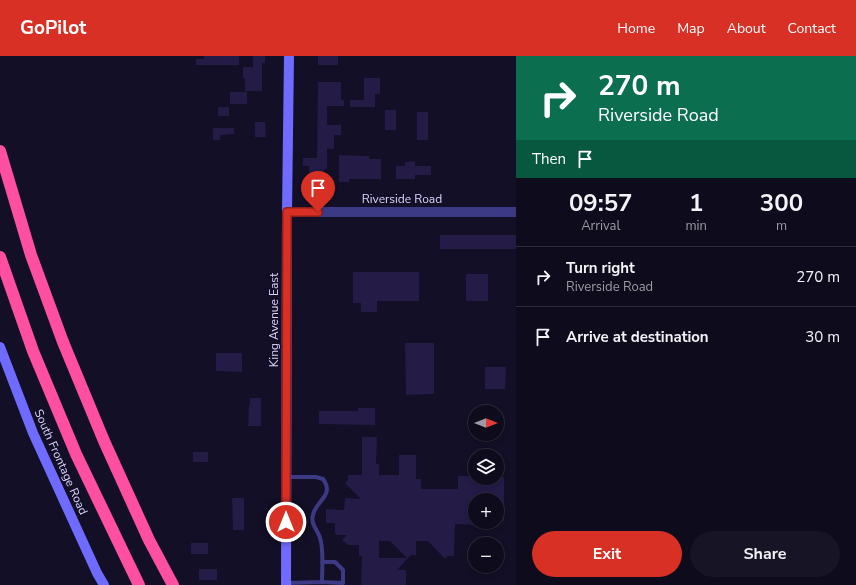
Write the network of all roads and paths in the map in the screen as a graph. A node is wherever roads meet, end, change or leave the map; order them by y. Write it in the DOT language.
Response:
graph roads {
  1 [pos="289,56"];
  2 [pos="0,151"];
  3 [pos="287,212"];
  4 [pos="516,212"];
  5 [pos="0,257"];
  6 [pos="0,347"];
  7 [pos="286,477"];
  8 [pos="322,562"];
  9 [pos="322,582"];
  10 [pos="286,584"];
  11 [pos="104,585"];
  12 [pos="139,585"];
  13 [pos="172,585"];
  1 -- 3 [label="main road, King Avenue East"];
  2 -- 13 [label="highway"];
  3 -- 4 [label="street, Riverside Road"];
  3 -- 7 [label="main road, King Avenue East"];
  5 -- 12 [label="highway"];
  6 -- 11 [label="main road, South Frontage Road"];
  7 -- 8 [label="lane"];
  7 -- 10 [label="main road, King Avenue East"];
  8 -- 9 [label="lane"];
  8 -- 9 [label="lane"];
  9 -- 10 [label="lane"];
}
